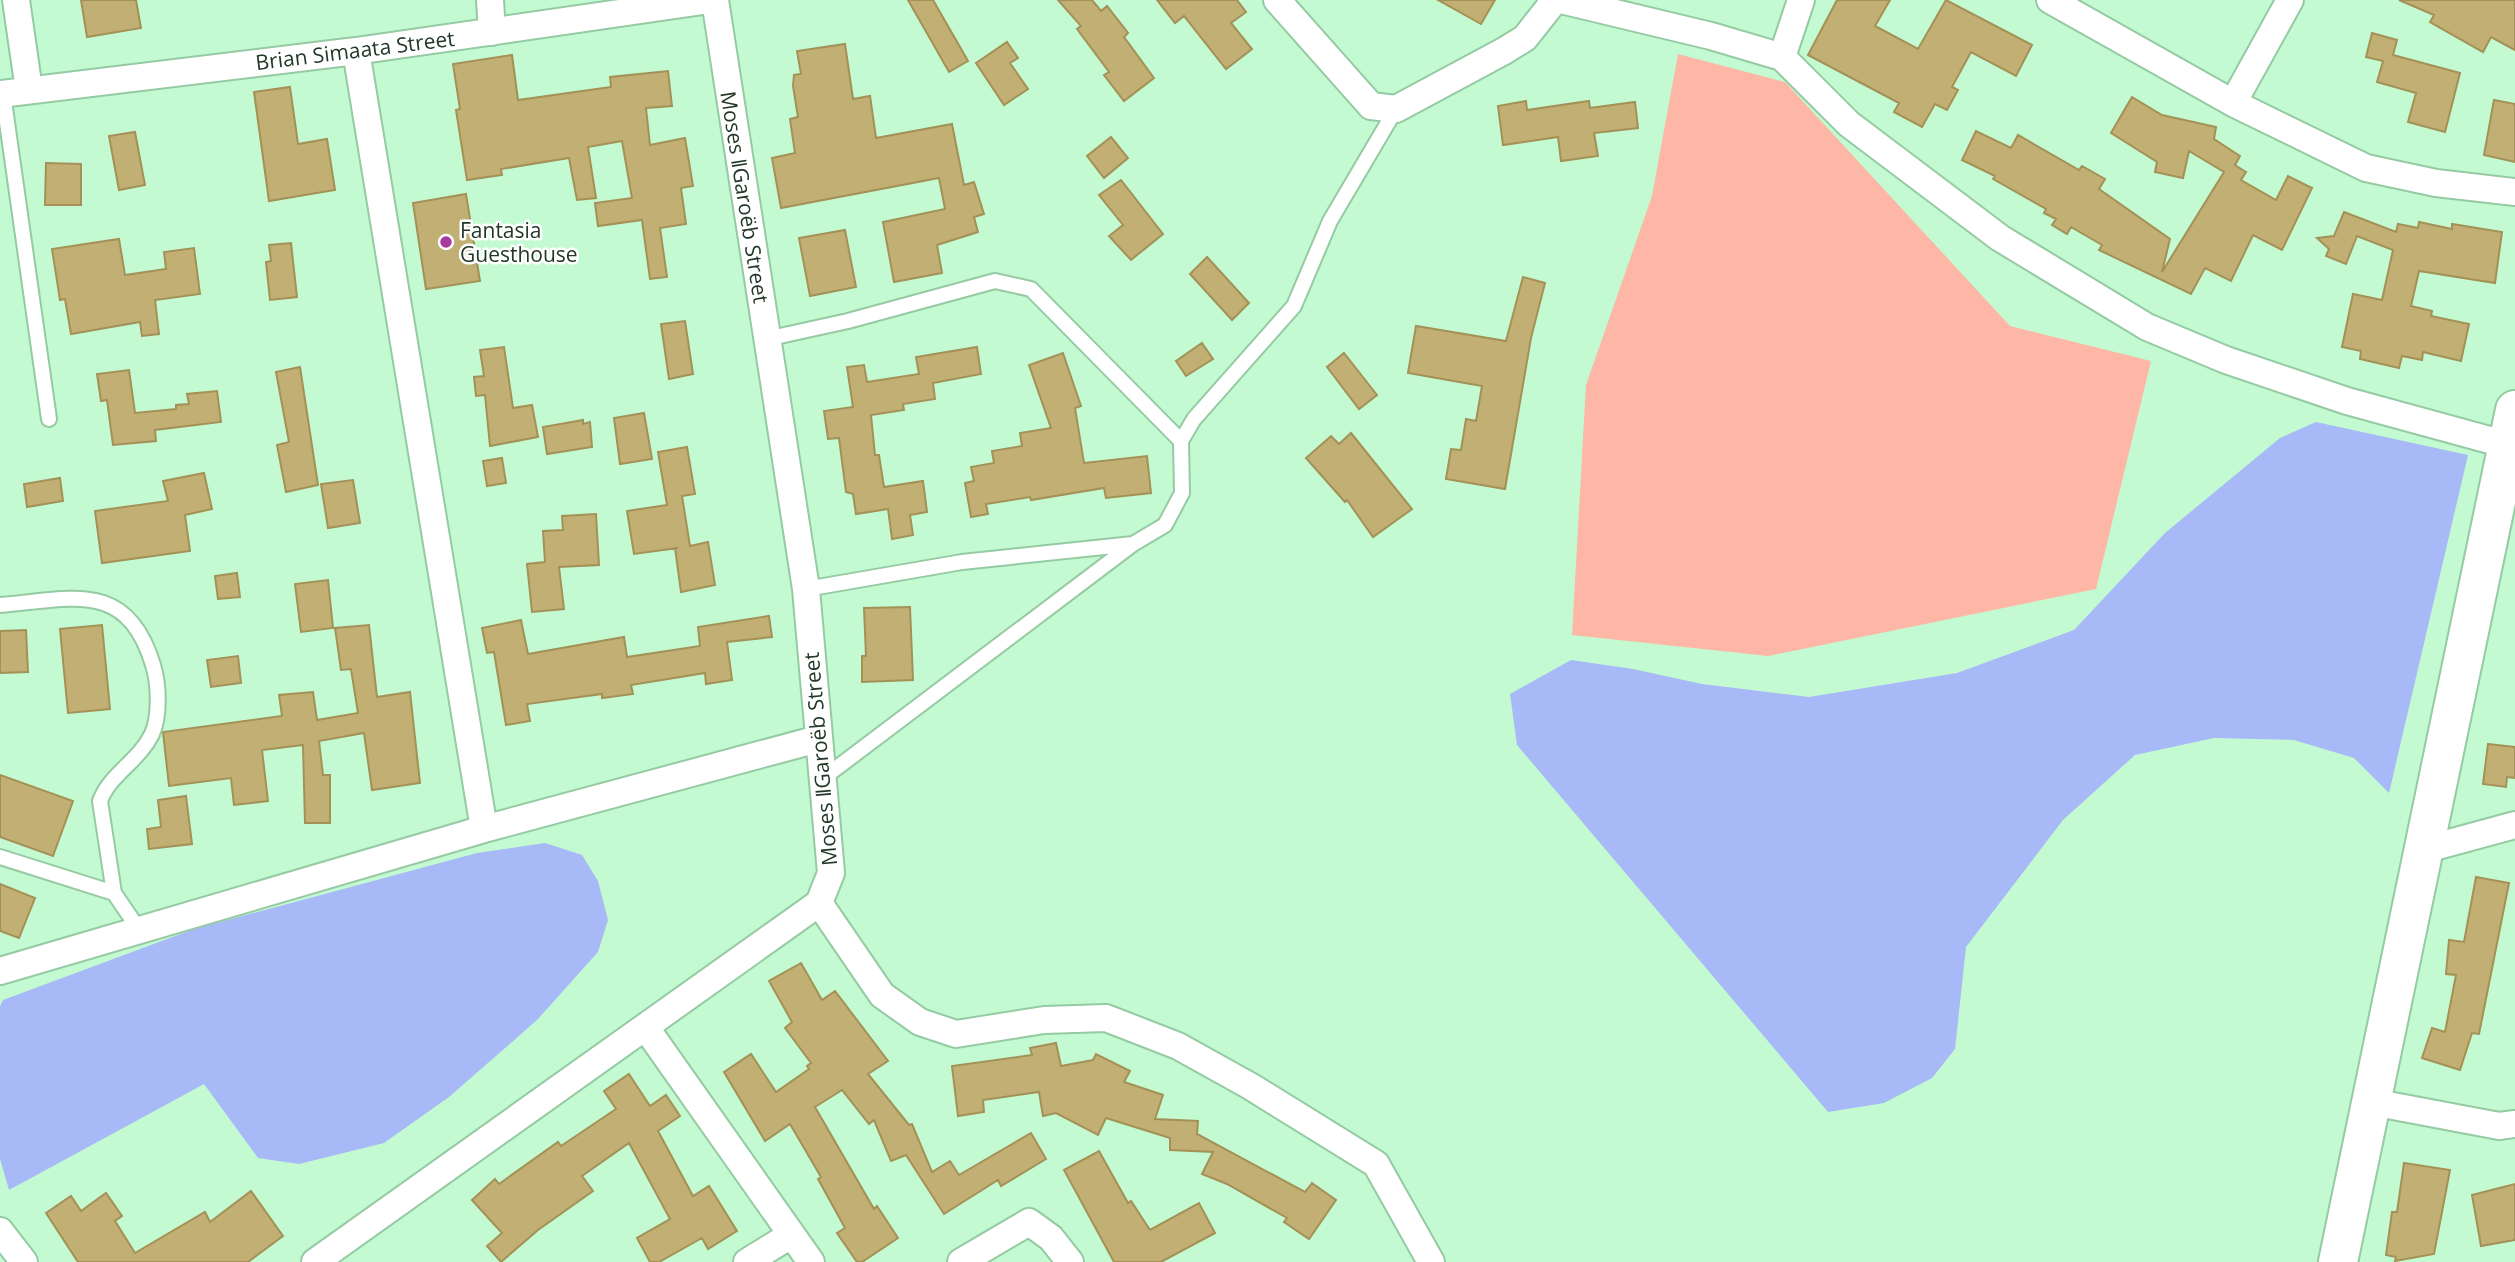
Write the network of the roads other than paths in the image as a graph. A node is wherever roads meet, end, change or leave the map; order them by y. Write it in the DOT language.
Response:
graph roads {
  1 [pos="16,0"];
  2 [pos="490,0"];
  3 [pos="710,0"];
  4 [pos="715,0"];
  5 [pos="1277,0"];
  6 [pos="1555,0"];
  7 [pos="1561,0"];
  8 [pos="1801,0"];
  9 [pos="2050,0"];
  10 [pos="2290,0"];
  11 [pos="492,32"];
  12 [pos="356,51"];
  13 [pos="1782,57"];
  14 [pos="11,93"];
  15 [pos="2233,103"];
  16 [pos="1396,109"];
  17 [pos="2515,192"];
  18 [pos="766,339"];
  19 [pos="49,419"];
  20 [pos="2513,434"];
  21 [pos="1181,441"];
  22 [pos="1133,544"];
  23 [pos="806,589"];
  24 [pos="0,605"];
  25 [pos="818,739"];
  26 [pos="822,779"];
  27 [pos="2515,825"];
  28 [pos="484,829"];
  29 [pos="2423,850"];
  30 [pos="0,857"];
  31 [pos="114,893"];
  32 [pos="819,903"];
  33 [pos="140,931"];
  34 [pos="0,971"];
  35 [pos="646,1028"];
  36 [pos="2372,1102"];
  37 [pos="2515,1124"];
  38 [pos="0,1231"];
  39 [pos="791,1235"];
  40 [pos="24,1262"];
  41 [pos="315,1262"];
  42 [pos="747,1262"];
  43 [pos="810,1262"];
  44 [pos="961,1262"];
  45 [pos="1070,1262"];
  46 [pos="1431,1262"];
  47 [pos="2338,1262"];
  1 -- 14 [label="street"];
  2 -- 11 [label="street"];
  3 -- 11 [label="street, Brian Simaata Street"];
  4 -- 18 [label="street, Moses ǁGaroëb Street"];
  5 -- 16 [label="street"];
  6 -- 16 [label="street"];
  7 -- 13 [label="street"];
  8 -- 13 [label="street"];
  9 -- 15 [label="street"];
  10 -- 15 [label="street"];
  11 -- 12 [label="street, Brian Simaata Street"];
  12 -- 14 [label="street, Brian Simaata Street"];
  12 -- 28 [label="street"];
  13 -- 20 [label="street"];
  14 -- 19 [label="lane"];
  15 -- 17 [label="street"];
  16 -- 21 [label="lane"];
  18 -- 21 [label="lane"];
  18 -- 23 [label="street, Moses ǁGaroëb Street"];
  20 -- 29 [label="street"];
  21 -- 22 [label="lane"];
  22 -- 23 [label="lane"];
  22 -- 26 [label="lane"];
  23 -- 25 [label="street, Moses ǁGaroëb Street"];
  24 -- 31 [label="lane"];
  25 -- 26 [label="street, Moses ǁGaroëb Street"];
  25 -- 28 [label="street"];
  26 -- 32 [label="street, Moses ǁGaroëb Street"];
  27 -- 29 [label="street"];
  28 -- 33 [label="street"];
  29 -- 36 [label="street"];
  30 -- 31 [label="lane"];
  31 -- 33 [label="lane"];
  32 -- 35 [label="street"];
  32 -- 46 [label="street"];
  33 -- 34 [label="street"];
  35 -- 39 [label="street"];
  35 -- 41 [label="street"];
  36 -- 37 [label="street"];
  36 -- 47 [label="street"];
  38 -- 40 [label="street"];
  39 -- 42 [label="street"];
  39 -- 43 [label="street"];
  44 -- 45 [label="street"];
}
